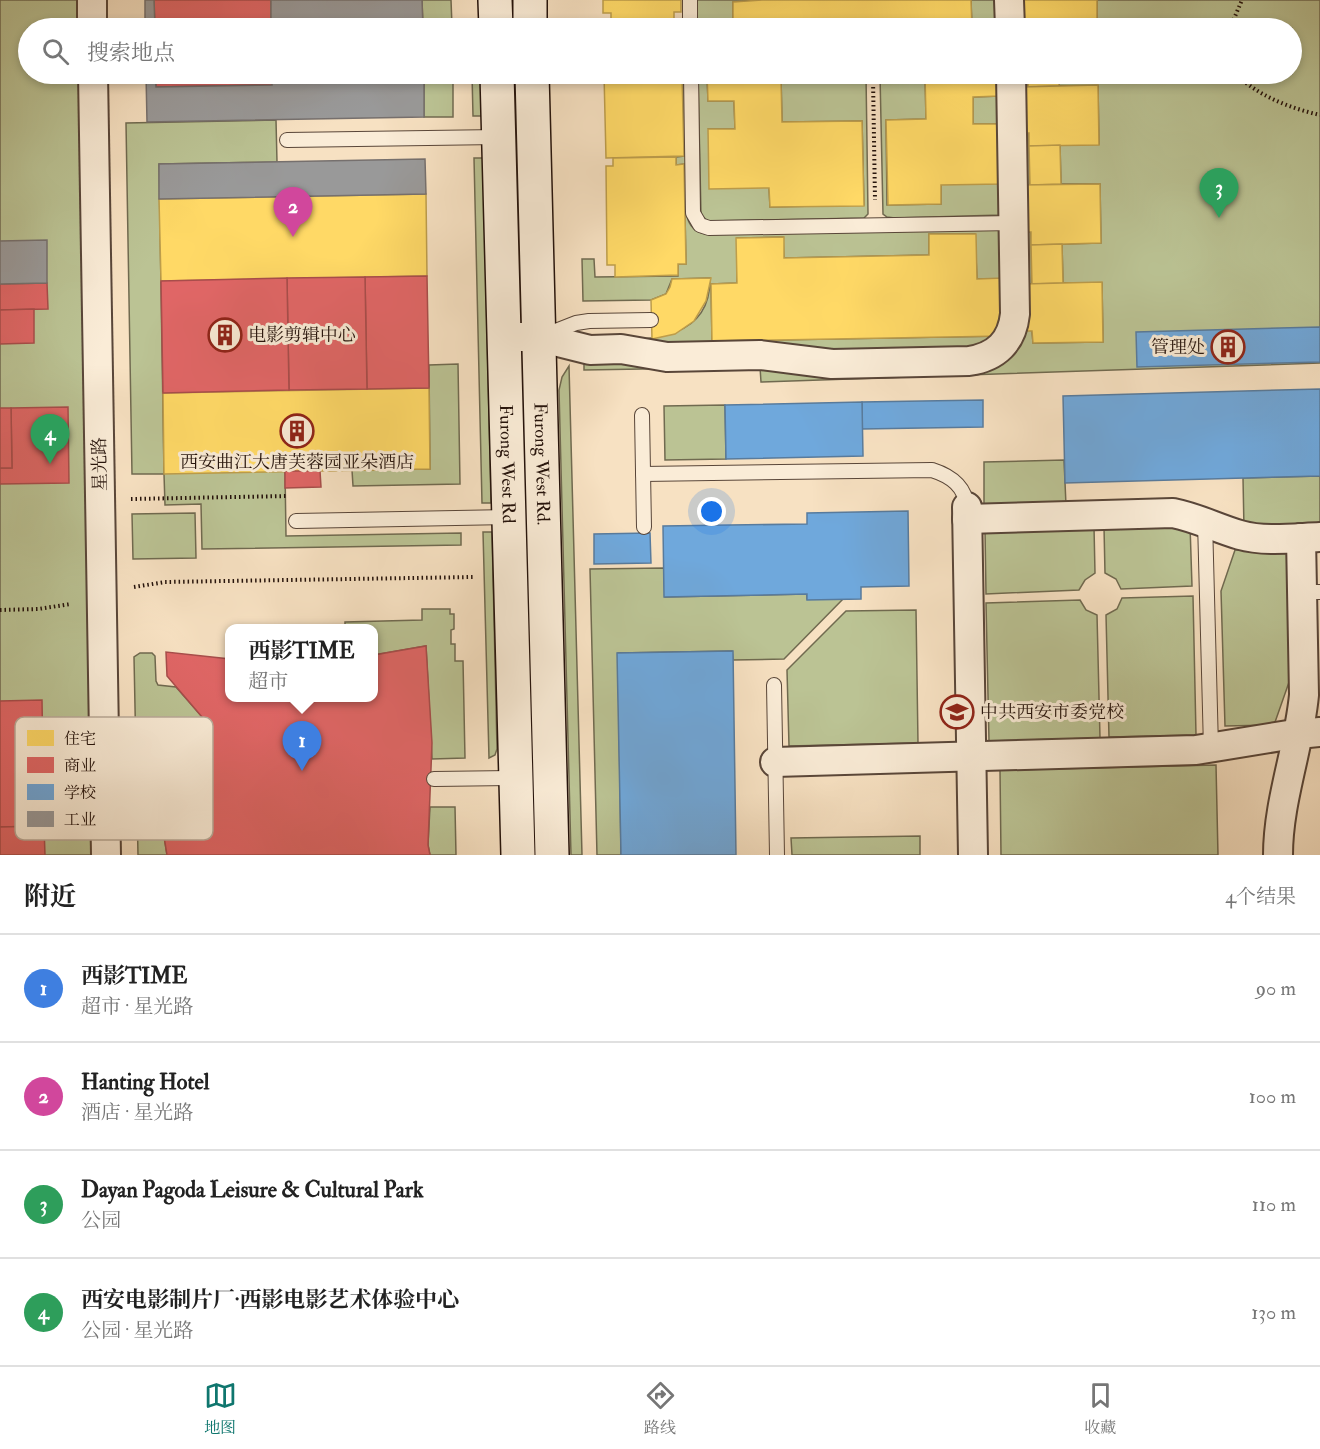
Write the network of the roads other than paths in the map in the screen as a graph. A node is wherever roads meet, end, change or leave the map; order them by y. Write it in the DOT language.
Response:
graph roads {
  1 [pos="92,0"];
  2 [pos="495,0"];
  3 [pos="530,0"];
  4 [pos="690,0"];
  5 [pos="1010,0"];
  6 [pos="92,18"];
  7 [pos="496,18"];
  8 [pos="530,18"];
  9 [pos="690,18"];
  10 [pos="1010,18"];
  11 [pos="93,84"];
  12 [pos="497,84"];
  13 [pos="532,84"];
  14 [pos="691,84"];
  15 [pos="1011,84"];
  16 [pos="499,137"];
  17 [pos="287,140"];
  18 [pos="1013,223"];
  19 [pos="651,320"];
  20 [pos="538,336"];
  21 [pos="504,337"];
  22 [pos="642,415"];
  23 [pos="643,474"];
  24 [pos="967,513"];
  25 [pos="509,517"];
  26 [pos="296,521"];
  27 [pos="1205,521"];
  28 [pos="644,527"];
  29 [pos="1310,537"];
  30 [pos="1311,592"];
  31 [pos="1312,675"];
  32 [pos="774,685"];
  33 [pos="104,717"];
  34 [pos="1309,733"];
  35 [pos="1211,748"];
  36 [pos="972,756"];
  37 [pos="776,762"];
  38 [pos="516,778"];
  39 [pos="435,779"];
  40 [pos="106,840"];
  41 [pos="106,855"];
  42 [pos="518,855"];
  43 [pos="552,855"];
  44 [pos="777,855"];
  45 [pos="973,855"];
  46 [pos="1278,855"];
  1 -- 6 [label="street"];
  2 -- 7 [label="main road"];
  3 -- 8 [label="main road"];
  4 -- 9 [label="lane"];
  5 -- 10 [label="street"];
  11 -- 33 [label="street, 星光路"];
  12 -- 16 [label="main road, Furong West Rd"];
  13 -- 20 [label="main road, Furong West Rd."];
  14 -- 18 [label="lane"];
  15 -- 18 [label="street"];
  16 -- 17 [label="lane"];
  16 -- 21 [label="main road, Furong West Rd"];
  18 -- 20 [label="street"];
  19 -- 20 [label="lane"];
  20 -- 21 [label="street"];
  20 -- 43 [label="main road, Furong West Rd."];
  21 -- 25 [label="main road, Furong West Rd"];
  22 -- 23 [label="lane"];
  23 -- 24 [label="lane"];
  23 -- 28 [label="lane"];
  24 -- 27 [label="street"];
  24 -- 36 [label="street"];
  25 -- 26 [label="lane"];
  25 -- 38 [label="main road, Furong West Rd"];
  27 -- 29 [label="street"];
  27 -- 35 [label="lane"];
  29 -- 30 [label="street"];
  30 -- 31 [label="street"];
  31 -- 34 [label="street"];
  32 -- 37 [label="lane"];
  34 -- 35 [label="street"];
  34 -- 46 [label="street"];
  35 -- 36 [label="street"];
  36 -- 37 [label="street"];
  36 -- 45 [label="street"];
  37 -- 44 [label="lane"];
  38 -- 39 [label="lane"];
  38 -- 42 [label="main road, Furong West Rd"];
  40 -- 41 [label="street, 星光路"];
}
